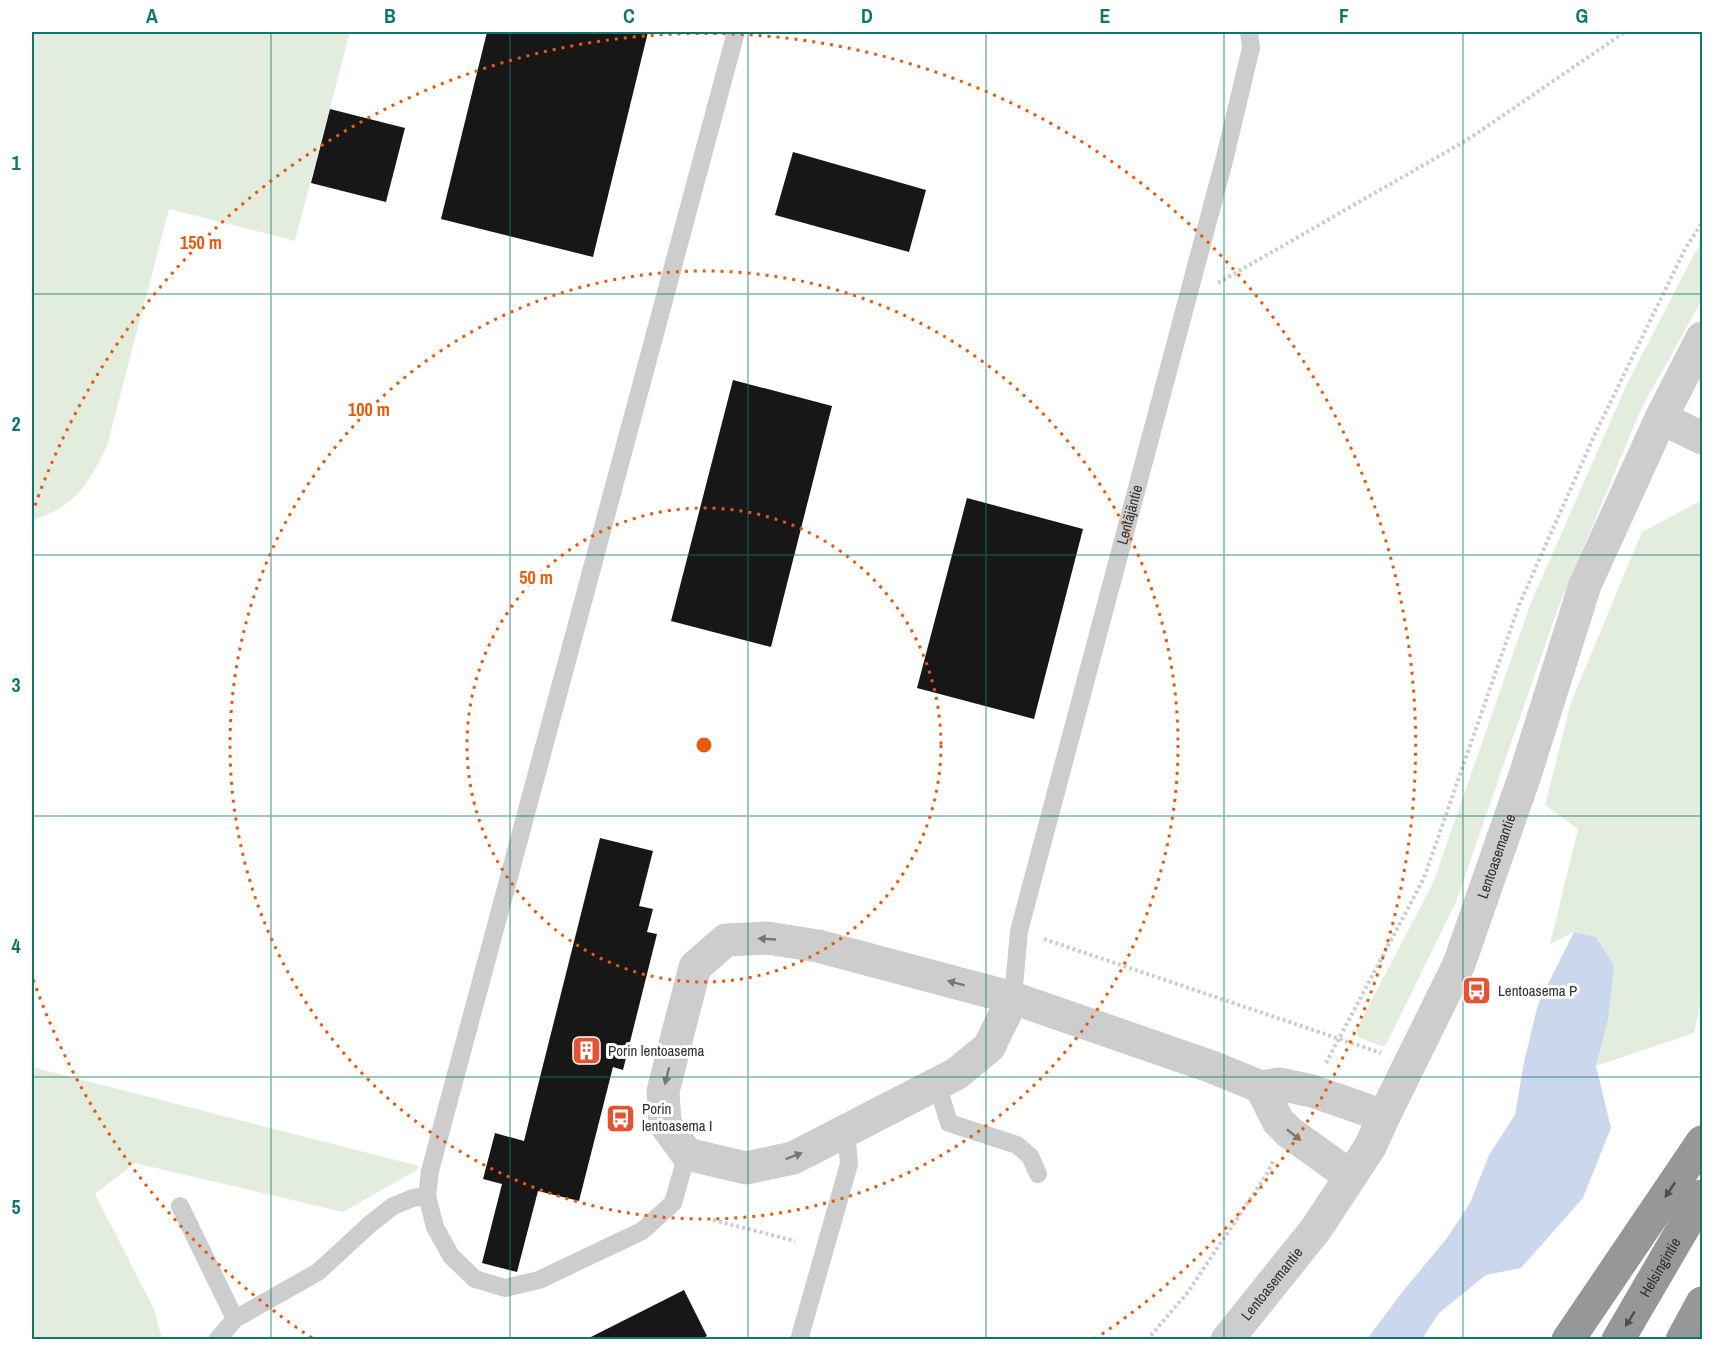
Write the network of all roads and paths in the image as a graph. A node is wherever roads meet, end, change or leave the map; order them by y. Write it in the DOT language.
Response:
graph roads {
  1 [pos="736,32"];
  2 [pos="1249,32"];
  3 [pos="1623,32"];
  4 [pos="1702,223"];
  5 [pos="1186,302"];
  6 [pos="1702,338"];
  7 [pos="1661,418"];
  8 [pos="1702,438"];
  9 [pos="1019,931"];
  10 [pos="1013,998"];
  11 [pos="1338,1039"];
  12 [pos="938,1084"];
  13 [pos="1261,1087"];
  14 [pos="1312,1091"];
  15 [pos="1384,1116"];
  16 [pos="846,1131"];
  17 [pos="1289,1132"];
  18 [pos="1702,1142"];
  19 [pos="687,1154"];
  20 [pos="1038,1174"];
  21 [pos="1350,1176"];
  22 [pos="427,1196"];
  23 [pos="1702,1196"];
  24 [pos="180,1206"];
  25 [pos="713,1220"];
  26 [pos="795,1241"];
  27 [pos="1702,1303"];
  28 [pos="235,1320"];
  29 [pos="217,1340"];
  30 [pos="799,1340"];
  31 [pos="1147,1340"];
  32 [pos="1227,1340"];
  33 [pos="1568,1340"];
  34 [pos="1618,1340"];
  35 [pos="1682,1340"];
  1 -- 22 [label="lane"];
  2 -- 5 [label="lane, Lentäjäntie"];
  3 -- 5 [label="path"];
  4 -- 11 [label="path"];
  5 -- 9 [label="lane, Lentäjäntie"];
  6 -- 7 [label="street, Lentoasemantie"];
  7 -- 8 [label="street"];
  7 -- 15 [label="street, Lentoasemantie"];
  9 -- 10 [label="lane, Lentäjäntie"];
  9 -- 11 [label="path"];
  10 -- 12 [label="street"];
  10 -- 13 [label="street"];
  10 -- 19 [label="street, one-way"];
  11 -- 14 [label="path"];
  12 -- 16 [label="street"];
  12 -- 20 [label="lane"];
  13 -- 14 [label="street"];
  13 -- 17 [label="street"];
  14 -- 15 [label="street"];
  15 -- 21 [label="street, Lentoasemantie"];
  19 -- 16 [label="street, one-way"];
  16 -- 30 [label="lane"];
  17 -- 21 [label="street, one-way"];
  17 -- 31 [label="path"];
  18 -- 33 [label="highway, one-way"];
  19 -- 22 [label="lane"];
  21 -- 32 [label="street, Lentoasemantie"];
  22 -- 28 [label="lane"];
  23 -- 34 [label="highway, Helsingintie, one-way"];
  24 -- 28 [label="lane"];
  25 -- 26 [label="path"];
  27 -- 35 [label="highway"];
  28 -- 29 [label="lane"];
}
